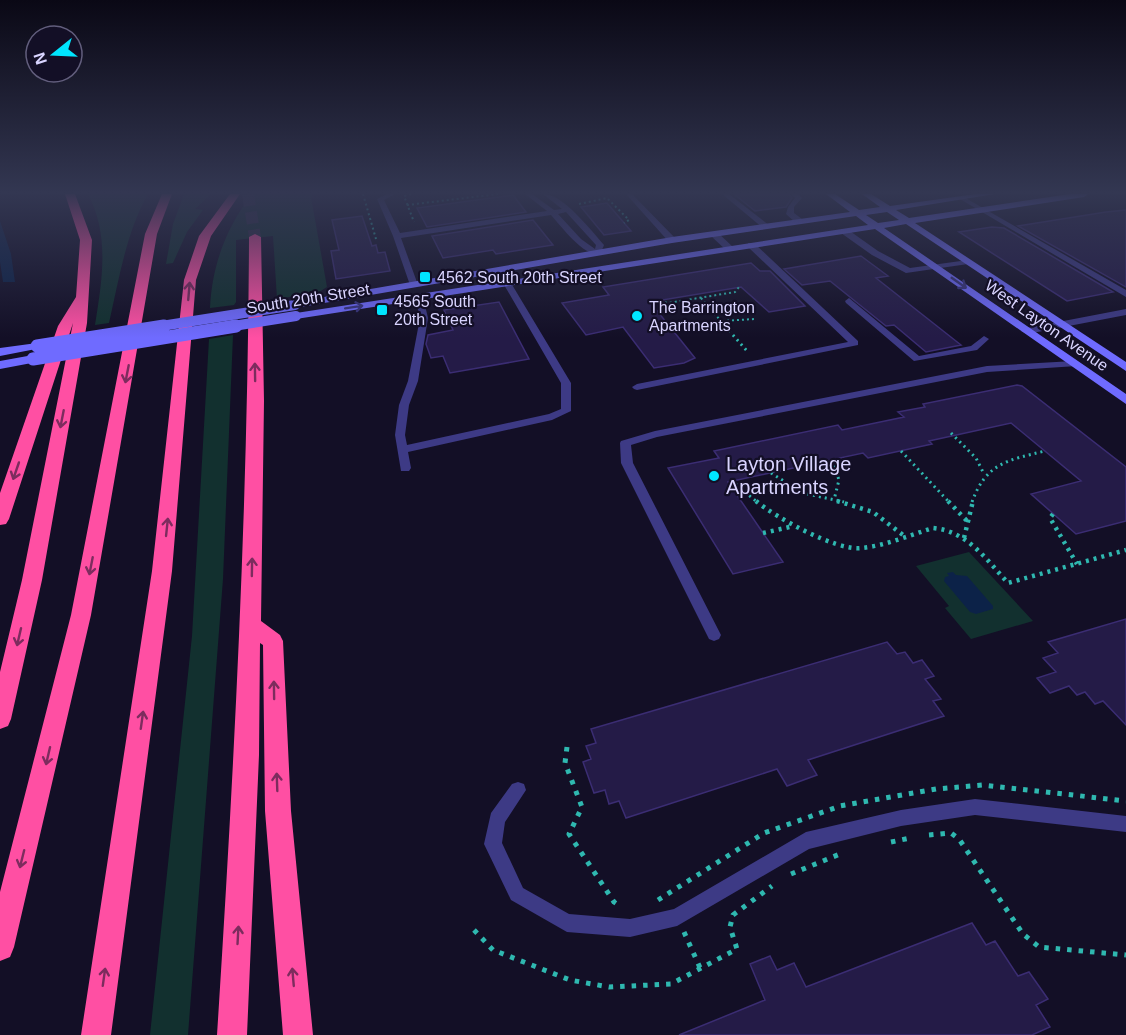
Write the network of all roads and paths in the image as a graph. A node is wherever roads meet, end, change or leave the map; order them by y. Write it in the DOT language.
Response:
graph roads {
  1 [pos="86,242"];
  2 [pos="149,242"];
  3 [pos="203,242"];
  4 [pos="255,242"];
  5 [pos="399,242"];
  6 [pos="580,242"];
  7 [pos="598,242"];
  8 [pos="659,242"];
  9 [pos="723,242"];
  10 [pos="769,242"];
  11 [pos="860,242"];
  12 [pos="899,242"];
  13 [pos="939,242"];
  14 [pos="1037,242"];
  15 [pos="751,245"];
  16 [pos="730,249"];
  17 [pos="597,253"];
  18 [pos="968,262"];
  19 [pos="935,267"];
  20 [pos="507,283"];
  21 [pos="414,285"];
  22 [pos="740,286"];
  23 [pos="1126,294"];
  24 [pos="419,297"];
  25 [pos="701,298"];
  26 [pos="81,299"];
  27 [pos="655,301"];
  28 [pos="849,301"];
  29 [pos="740,303"];
  30 [pos="710,308"];
  31 [pos="296,311"];
  32 [pos="1126,312"];
  33 [pos="682,313"];
  34 [pos="754,319"];
  35 [pos="722,321"];
  36 [pos="1061,324"];
  37 [pos="1027,331"];
  38 [pos="984,339"];
  39 [pos="0,352"];
  40 [pos="758,363"];
  41 [pos="1074,364"];
  42 [pos="0,365"];
  43 [pos="1126,367"];
  44 [pos="637,387"];
  45 [pos="1126,400"];
  46 [pos="951,433"];
  47 [pos="402,450"];
  48 [pos="901,451"];
  49 [pos="1045,452"];
  50 [pos="832,460"];
  51 [pos="405,468"];
  52 [pos="771,473"];
  53 [pos="984,475"];
  54 [pos="731,480"];
  55 [pos="834,501"];
  56 [pos="1053,514"];
  57 [pos="0,519"];
  58 [pos="968,521"];
  59 [pos="795,526"];
  60 [pos="763,533"];
  61 [pos="904,536"];
  62 [pos="964,538"];
  63 [pos="1126,550"];
  64 [pos="1077,564"];
  65 [pos="250,625"];
  66 [pos="714,635"];
  67 [pos="0,719"];
  68 [pos="518,790"];
  69 [pos="1126,824"];
  70 [pos="879,845"];
  71 [pos="847,852"];
  72 [pos="787,876"];
  73 [pos="778,881"];
  74 [pos="677,917"];
  75 [pos="474,930"];
  76 [pos="0,947"];
  77 [pos="1126,955"];
  78 [pos="701,970"];
  79 [pos="96,1035"];
  80 [pos="232,1035"];
  81 [pos="298,1035"];
  1 -- 26 [label="highway"];
  2 -- 76 [label="highway, one-way"];
  79 -- 3 [label="highway, one-way"];
  65 -- 4 [label="highway, one-way"];
  5 -- 21 [label="lane"];
  6 -- 17 [label="lane"];
  7 -- 17 [label="lane"];
  8 -- 17 [label="street, South 20th Street"];
  9 -- 16 [label="lane"];
  10 -- 15 [label="street, South 20th Street"];
  11 -- 19 [label="lane"];
  12 -- 19 [label="street, West Layton Avenue"];
  13 -- 18 [label="street, West Layton Avenue"];
  14 -- 23 [label="lane"];
  15 -- 16 [label="street, South 20th Street"];
  15 -- 40 [label="lane"];
  16 -- 20 [label="street, South 20th Street"];
  17 -- 21 [label="street, South 20th Street"];
  18 -- 19 [label="lane"];
  18 -- 36 [label="street, West Layton Avenue"];
  19 -- 37 [label="street, West Layton Avenue, one-way"];
  20 -- 24 [label="street, South 20th Street"];
  20 -- 47 [label="lane"];
  21 -- 24 [label="street"];
  21 -- 31 [label="street, South 20th Street"];
  22 -- 25 [label="path"];
  31 -- 24 [label="street, South 20th Street, one-way"];
  24 -- 47 [label="lane"];
  25 -- 27 [label="path"];
  25 -- 30 [label="path"];
  26 -- 57 [label="highway, one-way"];
  26 -- 67 [label="highway, one-way"];
  28 -- 38 [label="lane"];
  29 -- 30 [label="path"];
  30 -- 33 [label="path"];
  30 -- 35 [label="path"];
  31 -- 39 [label="street, South 20th Street, bridge"];
  31 -- 42 [label="street, South 20th Street, bridge"];
  32 -- 36 [label="street"];
  34 -- 35 [label="path"];
  35 -- 40 [label="path"];
  36 -- 37 [label="street"];
  36 -- 43 [label="street, West Layton Avenue"];
  37 -- 41 [label="street, West Layton Avenue"];
  40 -- 44 [label="lane"];
  41 -- 45 [label="street, West Layton Avenue"];
  41 -- 66 [label="lane"];
  46 -- 53 [label="path"];
  47 -- 51 [label="lane"];
  48 -- 58 [label="path"];
  49 -- 53 [label="path"];
  50 -- 55 [label="path"];
  52 -- 55 [label="path"];
  53 -- 58 [label="path"];
  54 -- 59 [label="path"];
  55 -- 61 [label="path"];
  56 -- 64 [label="path"];
  58 -- 62 [label="path"];
  59 -- 60 [label="path"];
  59 -- 61 [label="path"];
  61 -- 62 [label="path"];
  62 -- 64 [label="path"];
  63 -- 64 [label="path"];
  80 -- 65 [label="highway, one-way"];
  81 -- 65 [label="highway, one-way"];
  68 -- 74 [label="lane"];
  69 -- 74 [label="lane"];
  70 -- 77 [label="path"];
  71 -- 72 [label="path"];
  73 -- 78 [label="path"];
  74 -- 78 [label="path"];
  75 -- 78 [label="path"];
}
